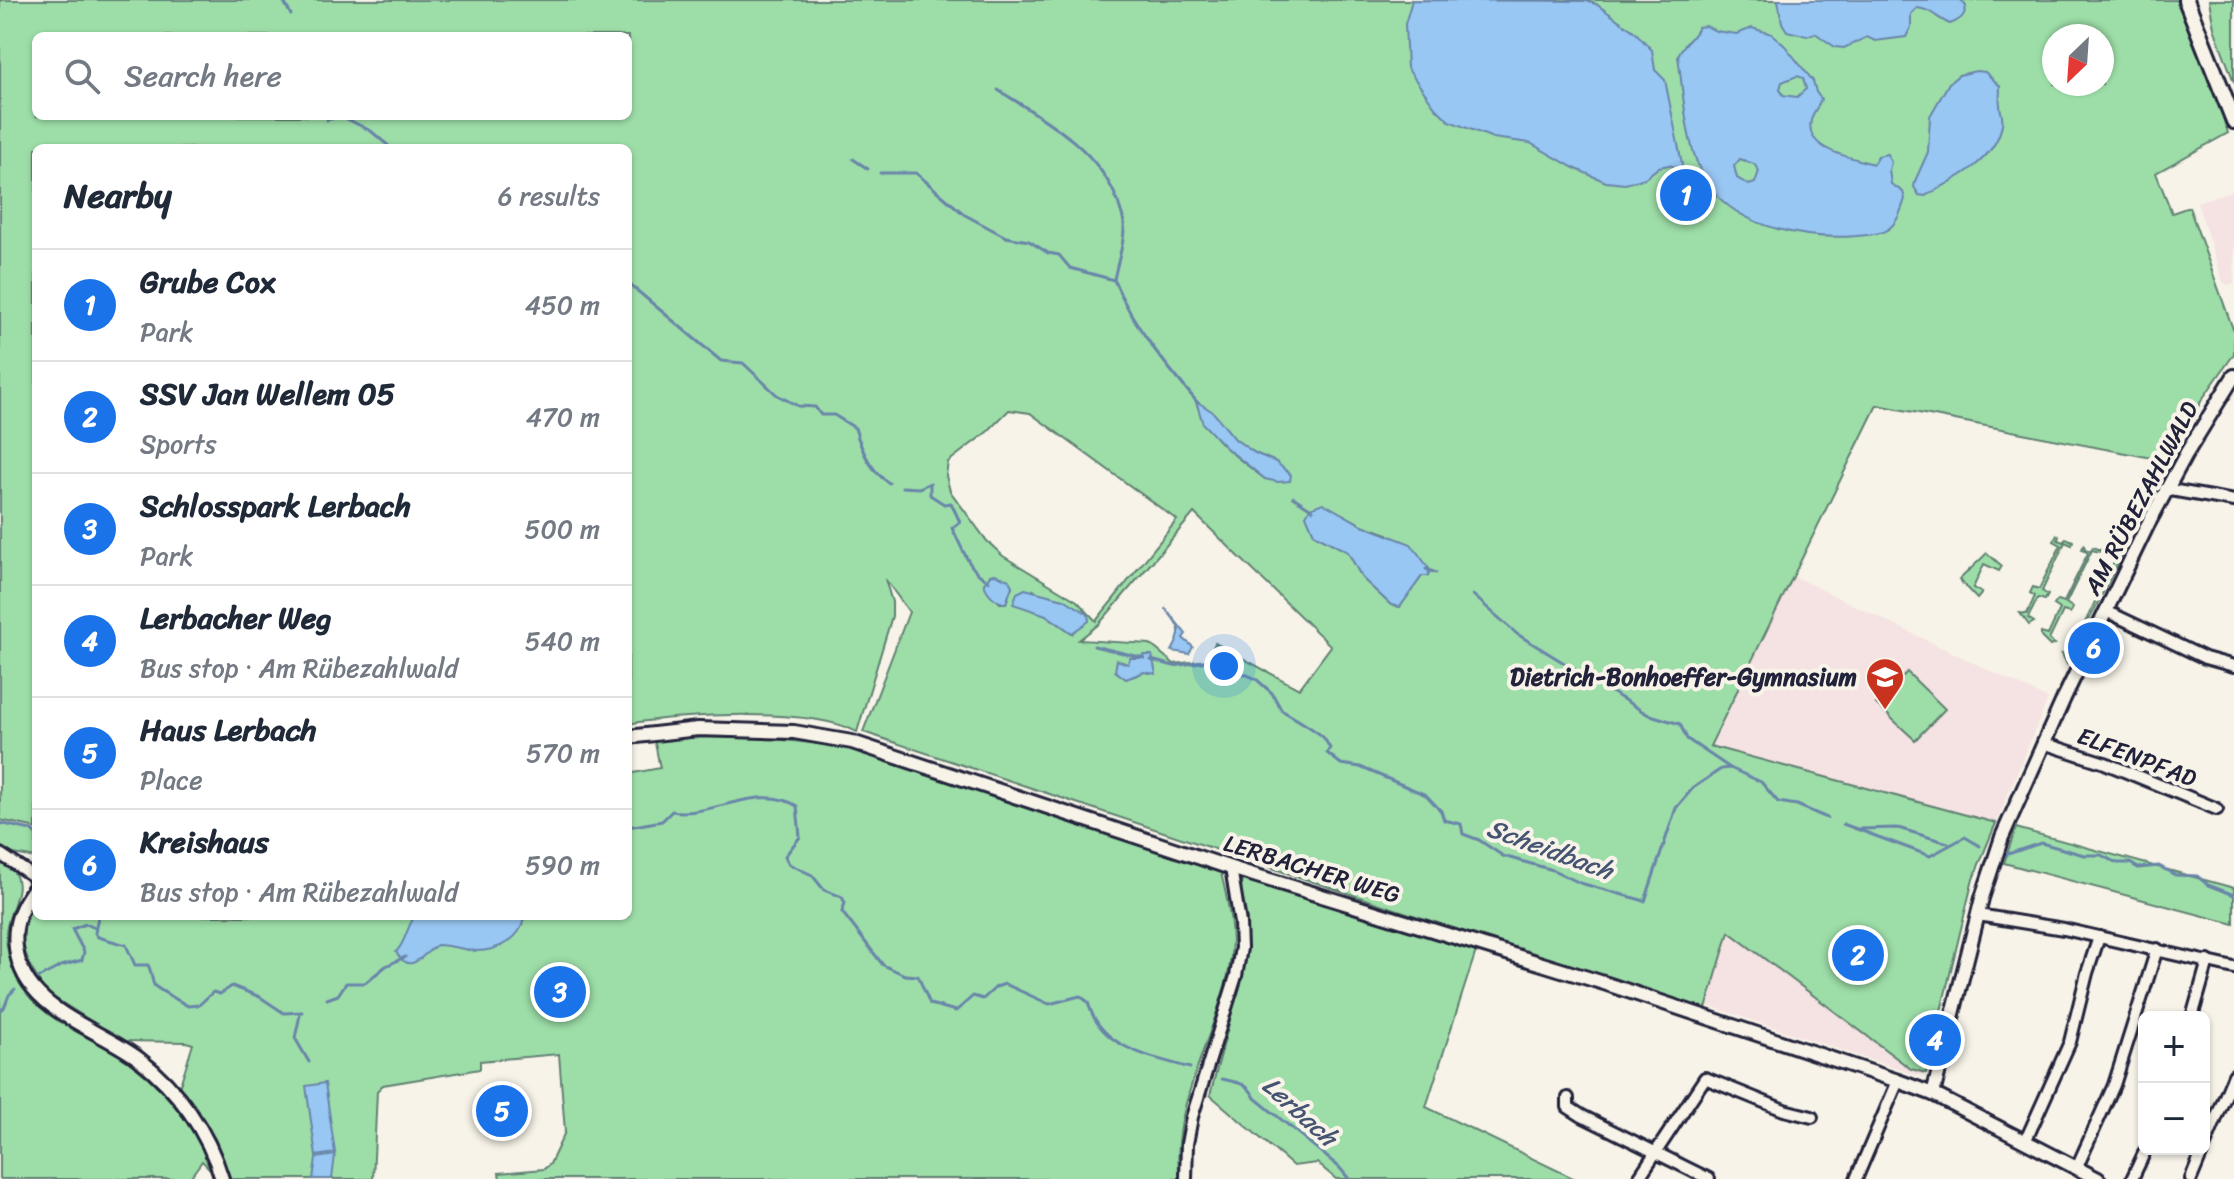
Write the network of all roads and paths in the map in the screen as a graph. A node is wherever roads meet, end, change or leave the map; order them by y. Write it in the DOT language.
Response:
graph roads {
  1 [pos="2186,0"];
  2 [pos="2234,121"];
  3 [pos="2234,376"];
  4 [pos="2165,489"];
  5 [pos="2234,501"];
  6 [pos="2106,611"];
  7 [pos="2234,666"];
  8 [pos="632,737"];
  9 [pos="2043,743"];
  10 [pos="2217,809"];
  11 [pos="0,854"];
  12 [pos="1231,868"];
  13 [pos="32,875"];
  14 [pos="32,891"];
  15 [pos="1982,916"];
  16 [pos="2099,937"];
  17 [pos="2157,949"];
  18 [pos="2208,961"];
  19 [pos="2234,968"];
  20 [pos="2194,1011"];
  21 [pos="2234,1075"];
  22 [pos="1898,1081"];
  23 [pos="1933,1094"];
  24 [pos="1568,1098"];
  25 [pos="1812,1117"];
  26 [pos="2025,1142"];
  27 [pos="1654,1152"];
  28 [pos="2143,1155"];
  29 [pos="2077,1167"];
  30 [pos="222,1179"];
  31 [pos="1186,1179"];
  32 [pos="1638,1179"];
  33 [pos="1709,1179"];
  34 [pos="1856,1179"];
  35 [pos="2098,1179"];
  36 [pos="2132,1179"];
  37 [pos="2191,1179"];
  1 -- 2 [label="main road"];
  3 -- 4 [label="street, AM RÜBEZAHLWALD"];
  4 -- 5 [label="street"];
  4 -- 6 [label="street, AM RÜBEZAHLWALD"];
  6 -- 7 [label="street"];
  6 -- 9 [label="street, AM RÜBEZAHLWALD"];
  8 -- 12 [label="street, LERBACHER WEG"];
  9 -- 10 [label="street, ELFENPFAD"];
  9 -- 15 [label="street, AM RÜBEZAHLWALD"];
  11 -- 13 [label="street"];
  12 -- 22 [label="street, LERBACHER WEG"];
  12 -- 31 [label="street"];
  14 -- 30 [label="street"];
  15 -- 16 [label="street"];
  15 -- 23 [label="street, AM RÜBEZAHLWALD"];
  16 -- 17 [label="street"];
  16 -- 26 [label="street"];
  17 -- 18 [label="street"];
  17 -- 29 [label="street"];
  18 -- 19 [label="street"];
  18 -- 20 [label="street"];
  21 -- 37 [label="street"];
  22 -- 23 [label="street, LERBACHER WEG"];
  22 -- 34 [label="street"];
  23 -- 26 [label="street, LERBACHER WEG"];
  24 -- 27 [label="street"];
  25 -- 27 [label="street"];
  26 -- 29 [label="street, LERBACHER WEG"];
  27 -- 32 [label="street"];
  27 -- 33 [label="street"];
  28 -- 36 [label="street"];
  29 -- 35 [label="street, LERBACHER WEG"];
}
